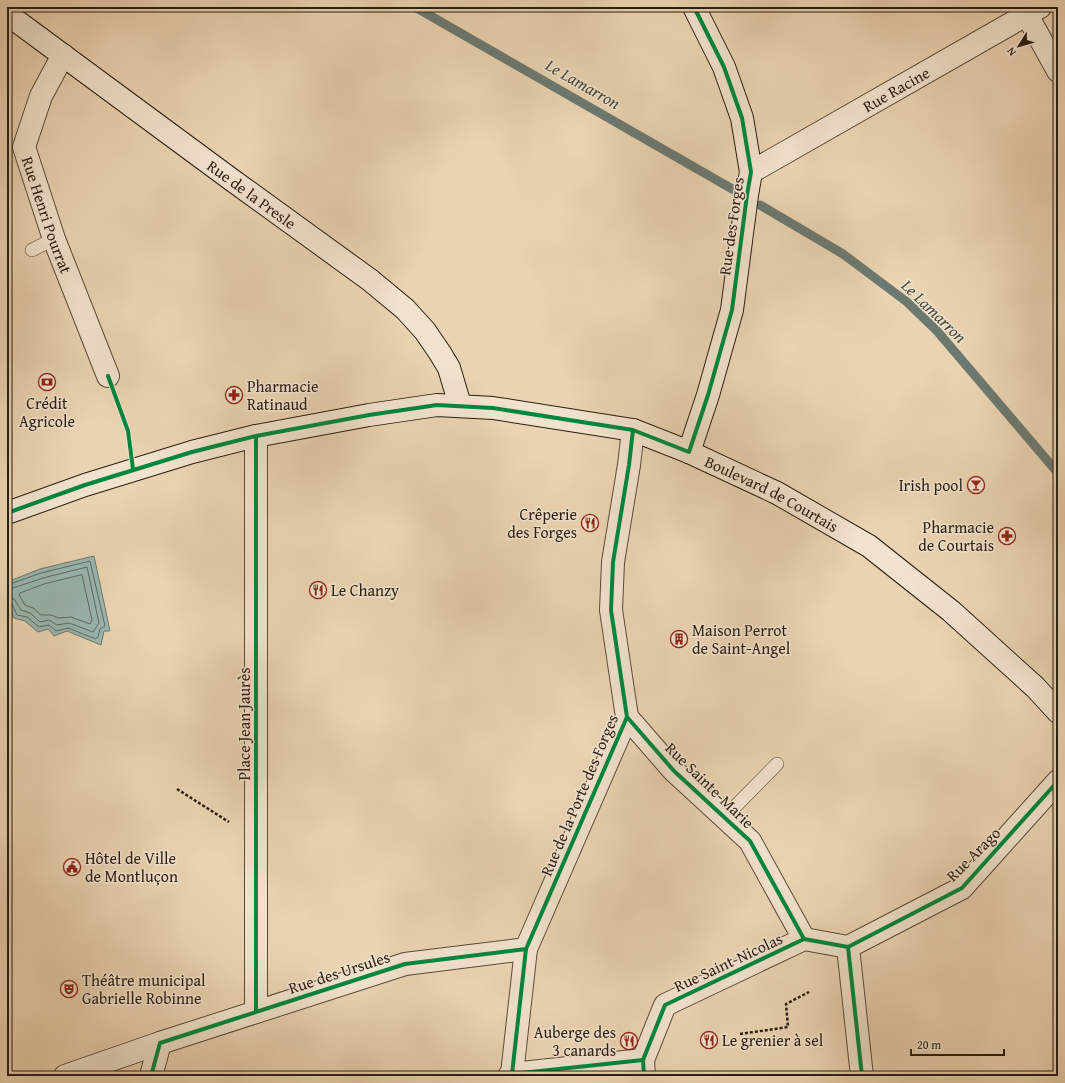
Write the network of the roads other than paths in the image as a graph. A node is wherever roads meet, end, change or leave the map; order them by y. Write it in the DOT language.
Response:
graph roads {
  1 [pos="694,7"];
  2 [pos="1034,11"];
  3 [pos="7,14"];
  4 [pos="63,56"];
  5 [pos="1058,71"];
  6 [pos="751,172"];
  7 [pos="54,239"];
  8 [pos="32,250"];
  9 [pos="108,376"];
  10 [pos="460,405"];
  11 [pos="633,430"];
  12 [pos="256,436"];
  13 [pos="689,452"];
  14 [pos="7,513"];
  15 [pos="1058,712"];
  16 [pos="627,717"];
  17 [pos="777,764"];
  18 [pos="1058,781"];
  19 [pos="725,817"];
  20 [pos="804,939"];
  21 [pos="848,947"];
  22 [pos="526,949"];
  23 [pos="256,1012"];
  24 [pos="160,1043"];
  25 [pos="643,1068"];
  26 [pos="510,1075"];
  27 [pos="65,1076"];
  28 [pos="151,1076"];
  29 [pos="862,1076"];
  1 -- 6 [label="street, Rue des Forges"];
  2 -- 5 [label="street"];
  2 -- 6 [label="street, Rue Racine"];
  3 -- 4 [label="street, Rue de la Presle"];
  4 -- 7 [label="street, Rue Henri Pourrat"];
  4 -- 10 [label="street, Rue de la Presle"];
  6 -- 13 [label="street, Rue des Forges"];
  7 -- 8 [label="lane"];
  7 -- 9 [label="street, Rue Henri Pourrat"];
  10 -- 11 [label="street, Boulevard de Courtais"];
  10 -- 12 [label="street, Boulevard de Courtais"];
  11 -- 13 [label="street, Boulevard de Courtais"];
  11 -- 16 [label="street, Rue de la Porte des Forges"];
  12 -- 14 [label="street, Boulevard de Courtais"];
  12 -- 23 [label="street, Place Jean Jaurès"];
  13 -- 15 [label="street, Boulevard de Courtais"];
  16 -- 19 [label="street, Rue Sainte-Marie"];
  16 -- 22 [label="street, Rue de la Porte des Forges"];
  17 -- 19 [label="lane"];
  18 -- 21 [label="street, Rue Arago"];
  19 -- 20 [label="street, Rue Sainte-Marie"];
  20 -- 21 [label="street, Rue Saint-Nicolas"];
  20 -- 25 [label="street, Rue Saint-Nicolas"];
  21 -- 29 [label="street"];
  22 -- 23 [label="street, Rue des Ursules"];
  22 -- 26 [label="street, Rue de la Porte des Forges"];
  23 -- 24 [label="street, Rue des Ursules"];
  24 -- 27 [label="street, Rue des Ursules"];
  24 -- 28 [label="street"];
  25 -- 26 [label="street"];
}
